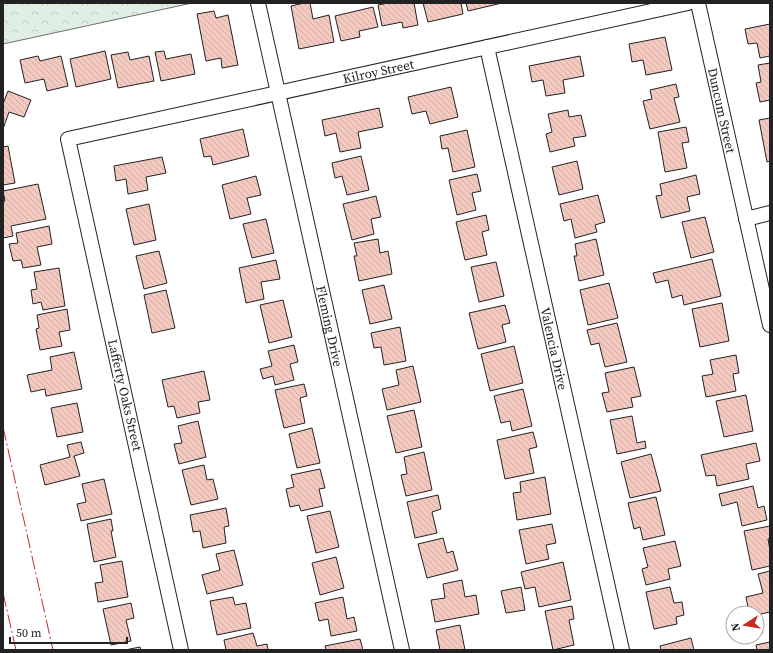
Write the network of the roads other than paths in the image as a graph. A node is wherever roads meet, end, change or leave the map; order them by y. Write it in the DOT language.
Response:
graph roads {
  1 [pos="258,3"];
  2 [pos="688,3"];
  3 [pos="698,3"];
  4 [pos="487,47"];
  5 [pos="278,93"];
  6 [pos="68,139"];
  7 [pos="770,213"];
  8 [pos="746,219"];
  9 [pos="770,325"];
  10 [pos="181,650"];
  11 [pos="402,650"];
  12 [pos="622,650"];
  1 -- 5 [label="street, Fleming Drive"];
  2 -- 4 [label="street, Kilroy Street"];
  3 -- 8 [label="street, Duncum Street"];
  4 -- 5 [label="street, Kilroy Street"];
  4 -- 12 [label="street, Valencia Drive"];
  5 -- 6 [label="street, Kilroy Street"];
  5 -- 11 [label="street, Fleming Drive"];
  6 -- 10 [label="street, Lafferty Oaks Street"];
  7 -- 8 [label="street"];
  8 -- 9 [label="street, Duncum Street"];
}
